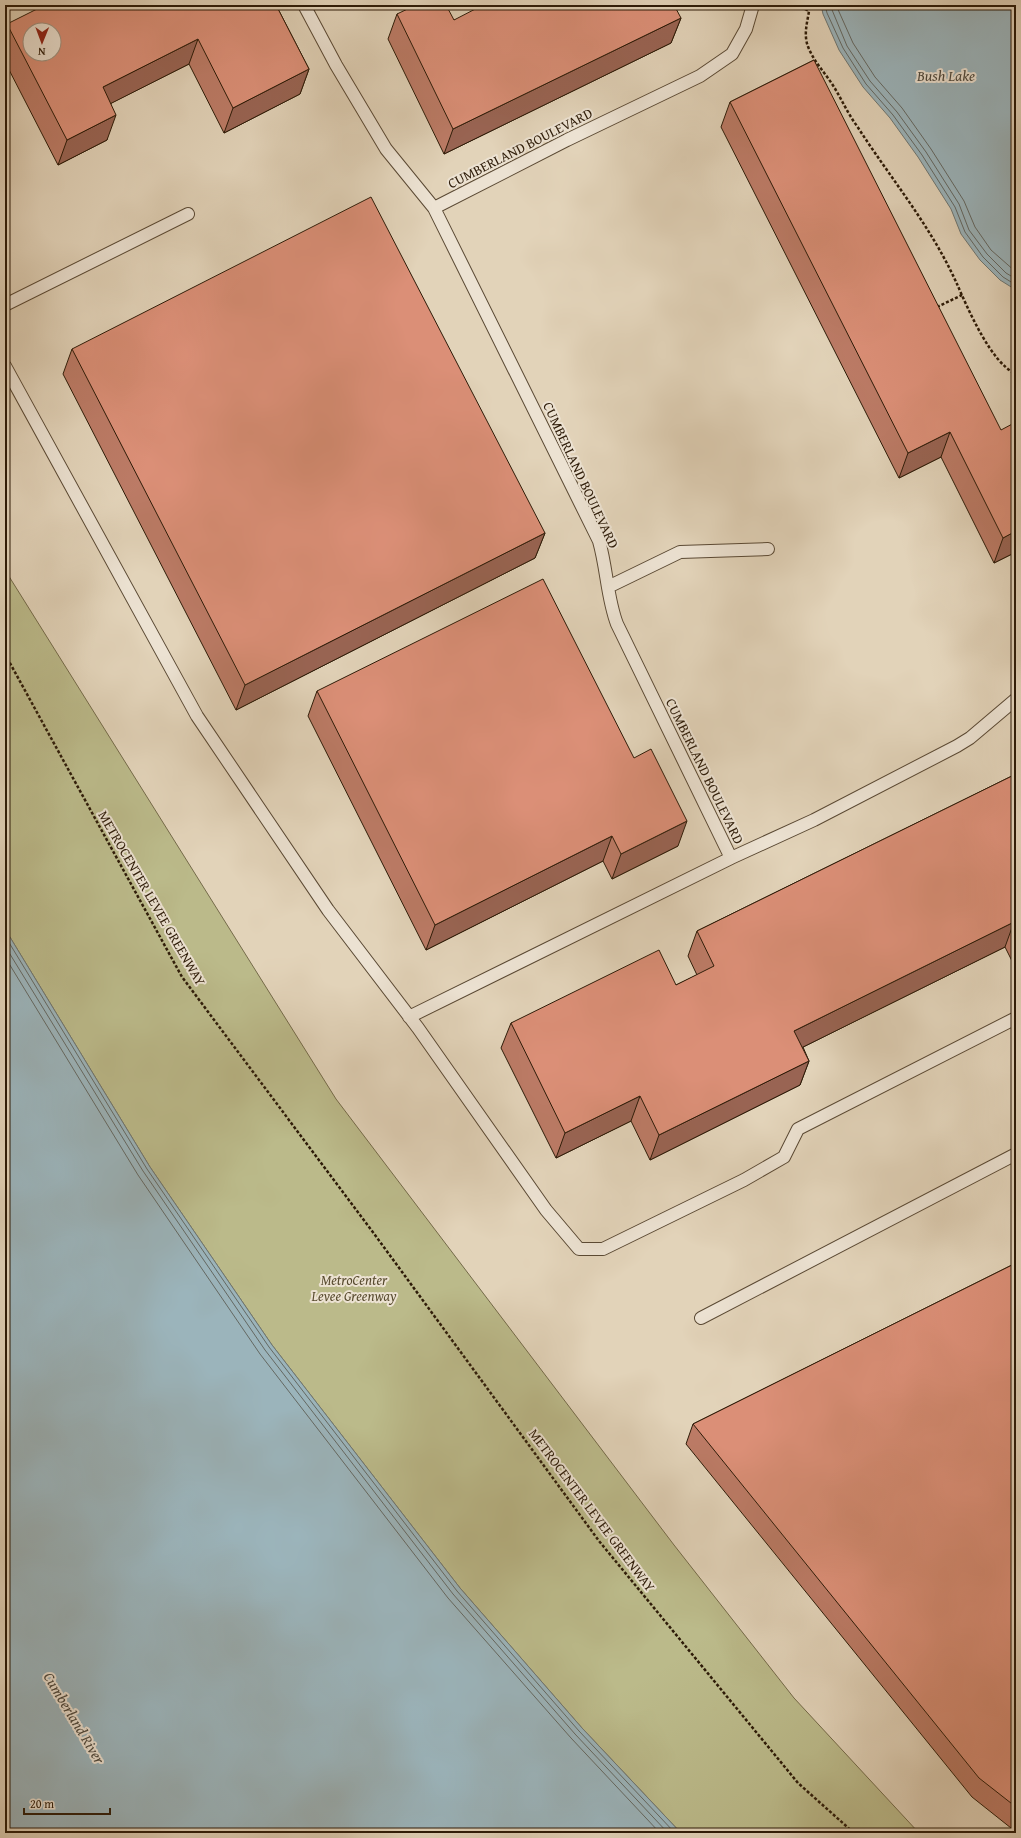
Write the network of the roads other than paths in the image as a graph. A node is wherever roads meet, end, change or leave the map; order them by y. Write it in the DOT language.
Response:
graph roads {
  1 [pos="304,5"];
  2 [pos="753,5"];
  3 [pos="434,208"];
  4 [pos="188,214"];
  5 [pos="5,305"];
  6 [pos="5,366"];
  7 [pos="768,549"];
  8 [pos="608,587"];
  9 [pos="1016,698"];
  10 [pos="731,858"];
  11 [pos="409,1017"];
  12 [pos="1016,1018"];
  13 [pos="1016,1154"];
  14 [pos="701,1318"];
  1 -- 3 [label="lane"];
  2 -- 3 [label="lane, CUMBERLAND BOULEVARD"];
  3 -- 8 [label="lane, CUMBERLAND BOULEVARD"];
  4 -- 5 [label="lane"];
  6 -- 11 [label="lane"];
  7 -- 8 [label="lane"];
  8 -- 10 [label="lane, CUMBERLAND BOULEVARD"];
  9 -- 10 [label="lane, CUMBERLAND BOULEVARD"];
  10 -- 11 [label="lane"];
  11 -- 12 [label="lane"];
  13 -- 14 [label="lane"];
}
